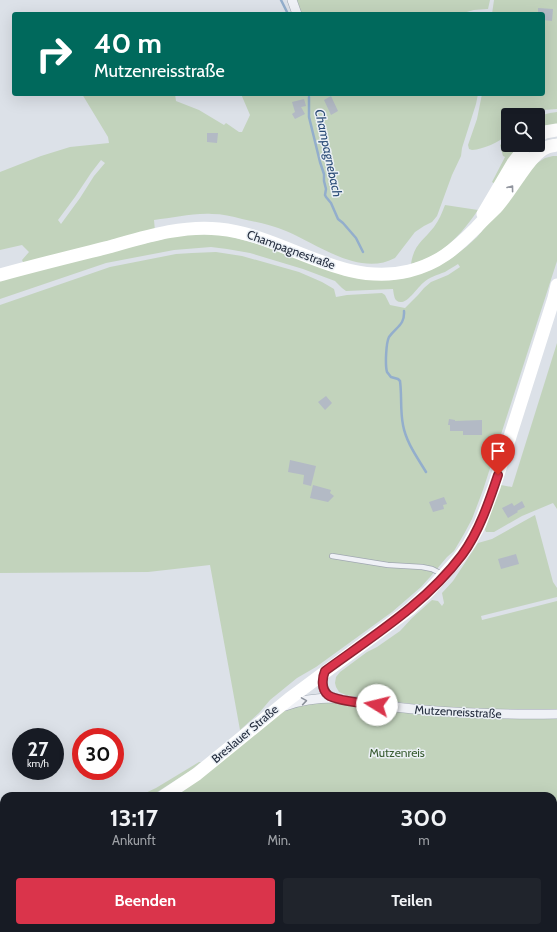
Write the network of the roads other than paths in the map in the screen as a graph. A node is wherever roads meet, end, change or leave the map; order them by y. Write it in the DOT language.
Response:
graph roads {
  1 [pos="292,0"];
  2 [pos="296,12"];
  3 [pos="557,130"];
  4 [pos="545,132"];
  5 [pos="557,145"];
  6 [pos="522,152"];
  7 [pos="476,228"];
  8 [pos="0,275"];
  9 [pos="557,284"];
  10 [pos="556,296"];
  11 [pos="332,556"];
  12 [pos="445,575"];
  13 [pos="325,671"];
  14 [pos="335,698"];
  15 [pos="274,710"];
  16 [pos="557,714"];
  17 [pos="170,792"];
  1 -- 2 [label="street"];
  3 -- 4 [label="main road"];
  7 -- 5 [label="main road, Champagnestraße, one-way"];
  6 -- 7 [label="main road, Champagnestraße"];
  7 -- 8 [label="main road, Champagnestraße"];
  9 -- 10 [label="main road, Breslauer Straße"];
  10 -- 12 [label="main road, Breslauer Straße"];
  11 -- 12 [label="lane"];
  12 -- 13 [label="main road, Breslauer Straße"];
  13 -- 14 [label="street"];
  13 -- 15 [label="main road, Breslauer Straße"];
  15 -- 14 [label="street, Mutzenreisstraße, one-way"];
  14 -- 16 [label="street, Mutzenreisstraße"];
  15 -- 17 [label="main road, Breslauer Straße"];
}
